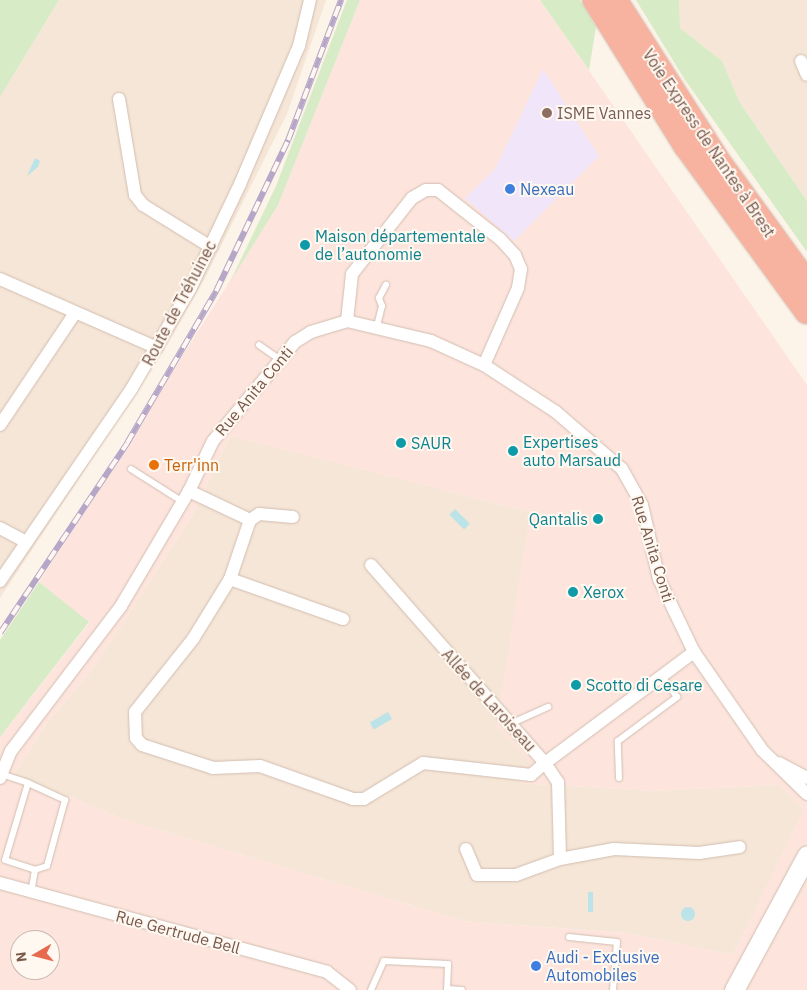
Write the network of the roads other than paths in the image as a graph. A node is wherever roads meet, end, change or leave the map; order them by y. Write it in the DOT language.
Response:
graph roads {
  1 [pos="310,0"];
  2 [pos="595,0"];
  3 [pos="615,0"];
  4 [pos="801,61"];
  5 [pos="807,76"];
  6 [pos="119,99"];
  7 [pos="211,246"];
  8 [pos="0,279"];
  9 [pos="807,283"];
  10 [pos="386,285"];
  11 [pos="807,312"];
  12 [pos="75,313"];
  13 [pos="347,321"];
  14 [pos="377,326"];
  15 [pos="259,345"];
  16 [pos="157,348"];
  17 [pos="279,359"];
  18 [pos="484,365"];
  19 [pos="0,426"];
  20 [pos="131,469"];
  21 [pos="186,496"];
  22 [pos="294,517"];
  23 [pos="250,520"];
  24 [pos="0,528"];
  25 [pos="26,542"];
  26 [pos="371,565"];
  27 [pos="230,579"];
  28 [pos="0,581"];
  29 [pos="343,619"];
  30 [pos="694,652"];
  31 [pos="661,675"];
  32 [pos="548,707"];
  33 [pos="509,724"];
  34 [pos="768,757"];
  35 [pos="545,763"];
  36 [pos="1,776"];
  37 [pos="619,778"];
  38 [pos="807,778"];
  39 [pos="28,783"];
  40 [pos="807,794"];
  41 [pos="740,847"];
  42 [pos="466,849"];
  43 [pos="807,856"];
  44 [pos="560,859"];
  45 [pos="36,870"];
  46 [pos="0,884"];
  47 [pos="31,892"];
  48 [pos="568,937"];
  49 [pos="350,990"];
  50 [pos="371,990"];
  51 [pos="462,990"];
  52 [pos="613,990"];
  53 [pos="734,990"];
  1 -- 7 [label="street, Route de Tréhuinec"];
  2 -- 11 [label="highway, Voie Express de Nantes à Brest"];
  3 -- 9 [label="highway, Voie Express de Nantes à Brest"];
  4 -- 5 [label="street"];
  6 -- 7 [label="street"];
  7 -- 16 [label="street, Route de Tréhuinec"];
  8 -- 12 [label="street"];
  10 -- 14 [label="lane"];
  12 -- 16 [label="street"];
  12 -- 19 [label="street"];
  13 -- 14 [label="street, Rue Anita Conti"];
  13 -- 17 [label="street, Rue Anita Conti"];
  13 -- 18 [label="street"];
  14 -- 18 [label="street, Rue Anita Conti"];
  15 -- 17 [label="lane"];
  16 -- 25 [label="street, Route de Tréhuinec"];
  17 -- 21 [label="street, Rue Anita Conti"];
  18 -- 30 [label="street, Rue Anita Conti"];
  20 -- 21 [label="lane"];
  21 -- 23 [label="street"];
  21 -- 36 [label="street, Rue Anita Conti"];
  22 -- 23 [label="street"];
  23 -- 27 [label="street"];
  24 -- 25 [label="street"];
  25 -- 28 [label="street, Route de Tréhuinec"];
  26 -- 33 [label="street, Allée de Laroiseau"];
  27 -- 29 [label="street"];
  27 -- 35 [label="street"];
  30 -- 31 [label="street, Allée de Laroiseau"];
  30 -- 34 [label="street, Rue Anita Conti"];
  31 -- 35 [label="street, Allée de Laroiseau"];
  31 -- 37 [label="lane"];
  32 -- 33 [label="lane"];
  33 -- 35 [label="street, Allée de Laroiseau"];
  34 -- 38 [label="street, Rue Anita Conti"];
  34 -- 40 [label="street, Rue Anita Conti"];
  35 -- 44 [label="street"];
  36 -- 39 [label="lane"];
  39 -- 45 [label="lane"];
  39 -- 45 [label="lane"];
  41 -- 44 [label="street"];
  42 -- 44 [label="street"];
  43 -- 53 [label="main road"];
  45 -- 47 [label="lane"];
  46 -- 47 [label="street, Rue Gertrude Bell"];
  47 -- 49 [label="street, Rue Gertrude Bell"];
  48 -- 52 [label="lane"];
  50 -- 51 [label="lane"];
}
